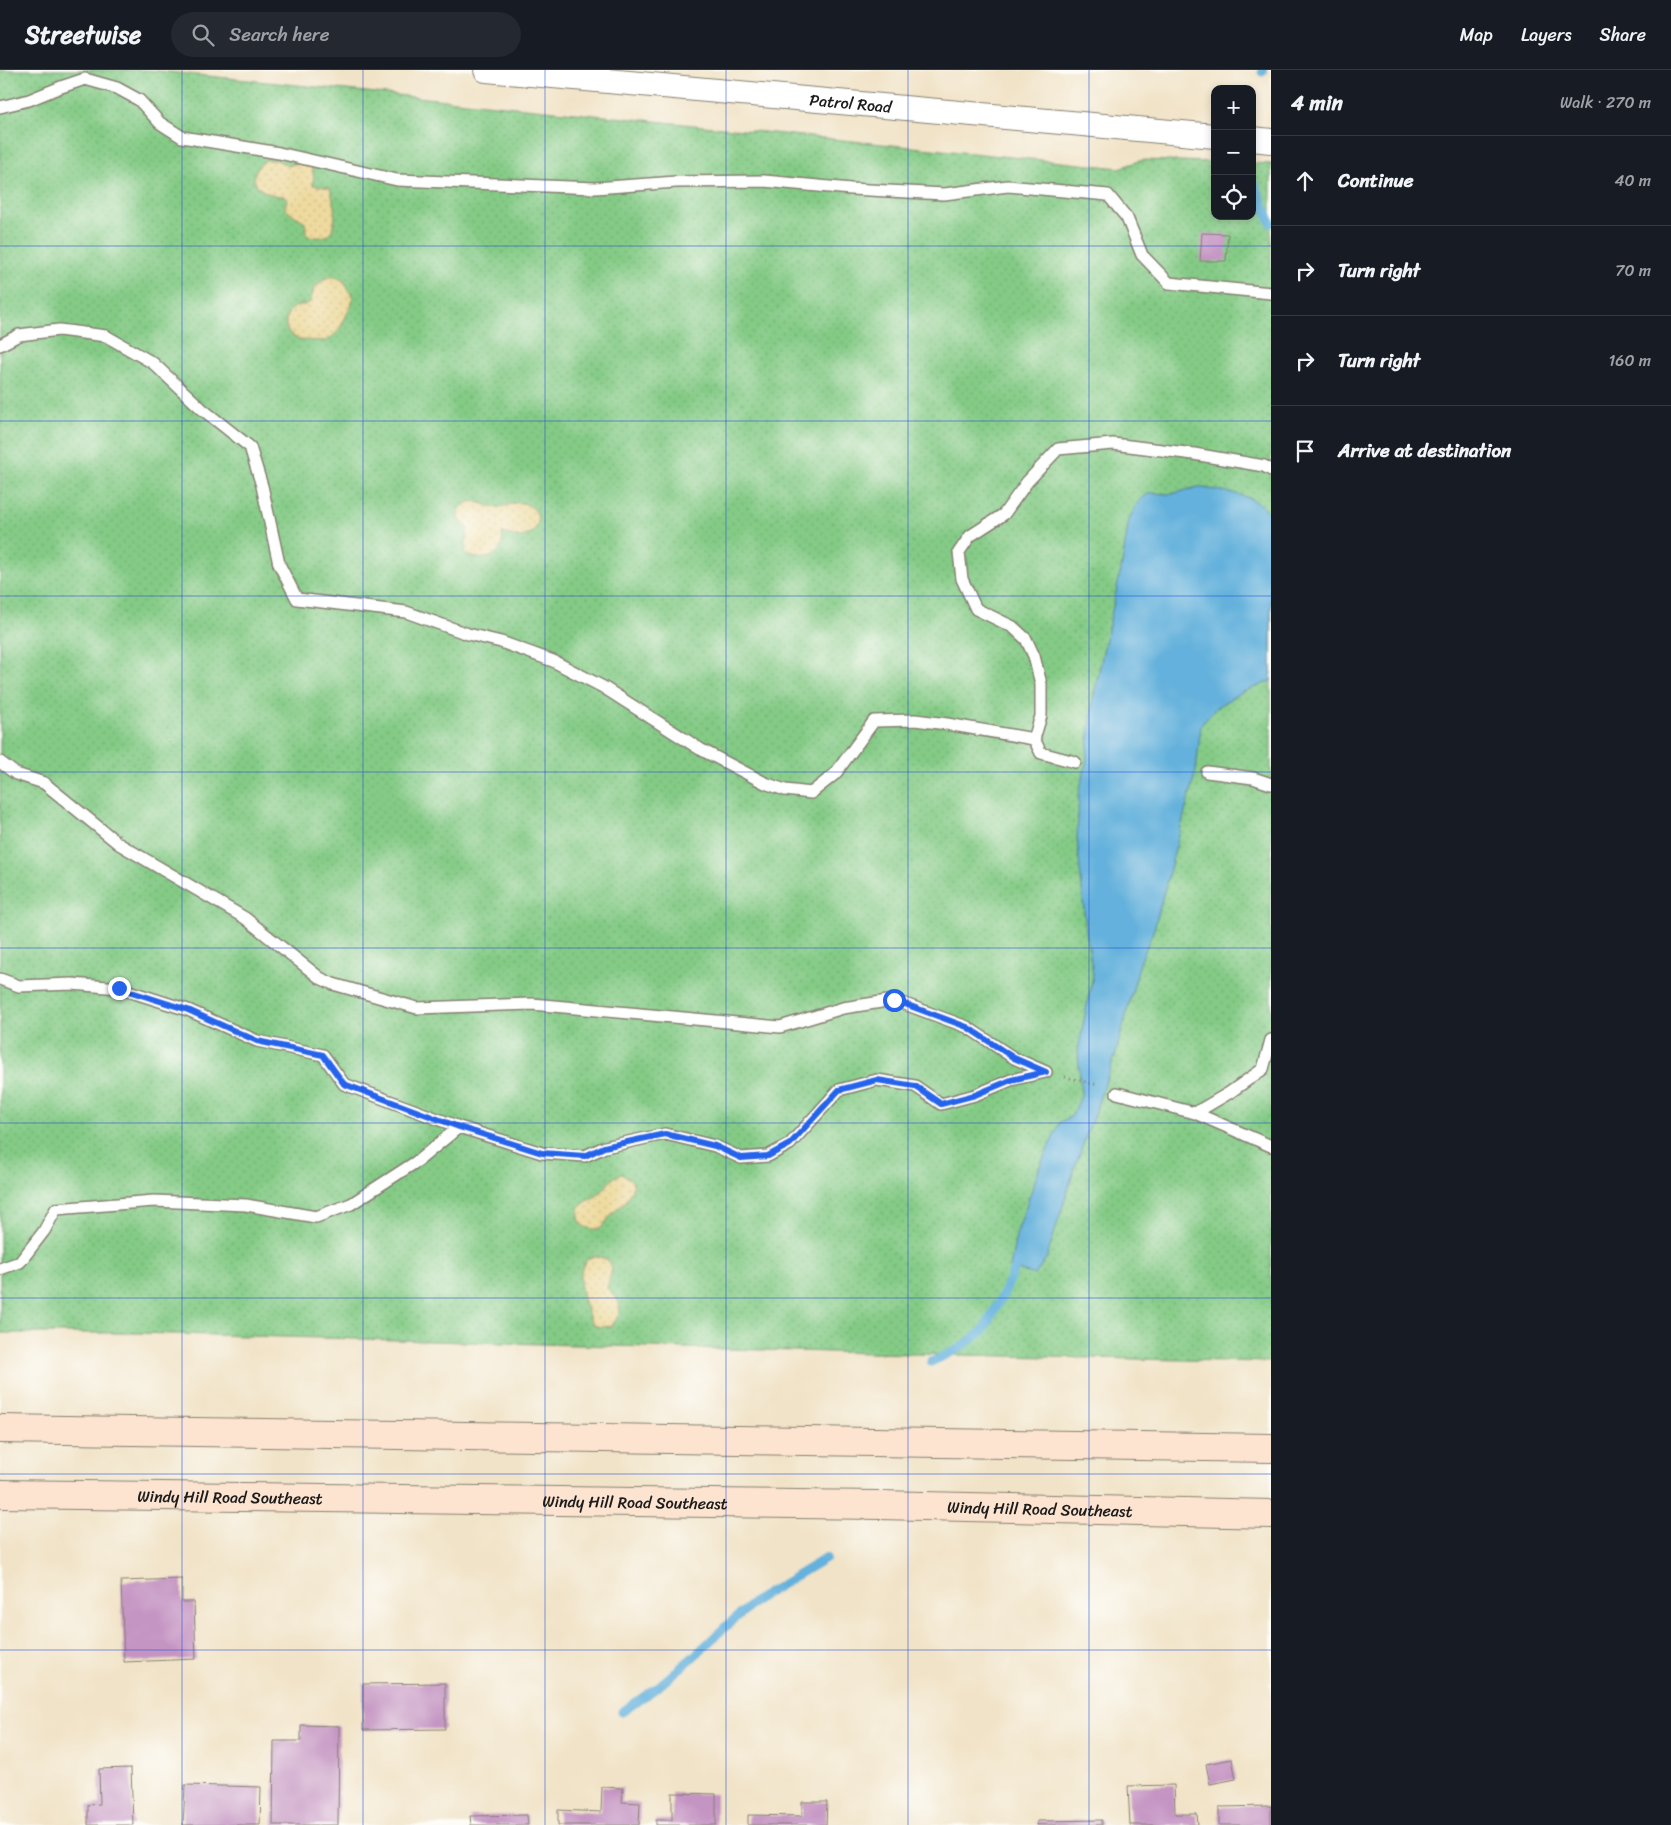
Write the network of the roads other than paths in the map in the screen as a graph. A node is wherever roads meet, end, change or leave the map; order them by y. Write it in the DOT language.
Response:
graph roads {
  1 [pos="486,70"];
  2 [pos="0,107"];
  3 [pos="1211,136"];
  4 [pos="1256,140"];
  5 [pos="1271,141"];
  6 [pos="1271,293"];
  7 [pos="0,345"];
  8 [pos="1271,470"];
  9 [pos="1034,739"];
  10 [pos="0,762"];
  11 [pos="1074,762"];
  12 [pos="1207,772"];
  13 [pos="1271,784"];
  14 [pos="0,979"];
  15 [pos="1271,1040"];
  16 [pos="1117,1093"];
  17 [pos="1195,1112"];
  18 [pos="459,1127"];
  19 [pos="1271,1146"];
  20 [pos="0,1268"];
  21 [pos="0,1429"];
  22 [pos="1271,1448"];
  23 [pos="0,1494"];
  24 [pos="1271,1514"];
  1 -- 3 [label="street, Patrol Road"];
  2 -- 6 [label="lane"];
  4 -- 5 [label="street"];
  7 -- 9 [label="lane"];
  8 -- 9 [label="lane"];
  9 -- 11 [label="lane"];
  10 -- 18 [label="lane"];
  12 -- 13 [label="lane"];
  14 -- 18 [label="lane"];
  15 -- 17 [label="lane"];
  16 -- 17 [label="lane"];
  17 -- 19 [label="lane"];
  18 -- 20 [label="lane"];
  21 -- 22 [label="main road"];
  23 -- 24 [label="main road, Windy Hill Road Southeast"];
}
